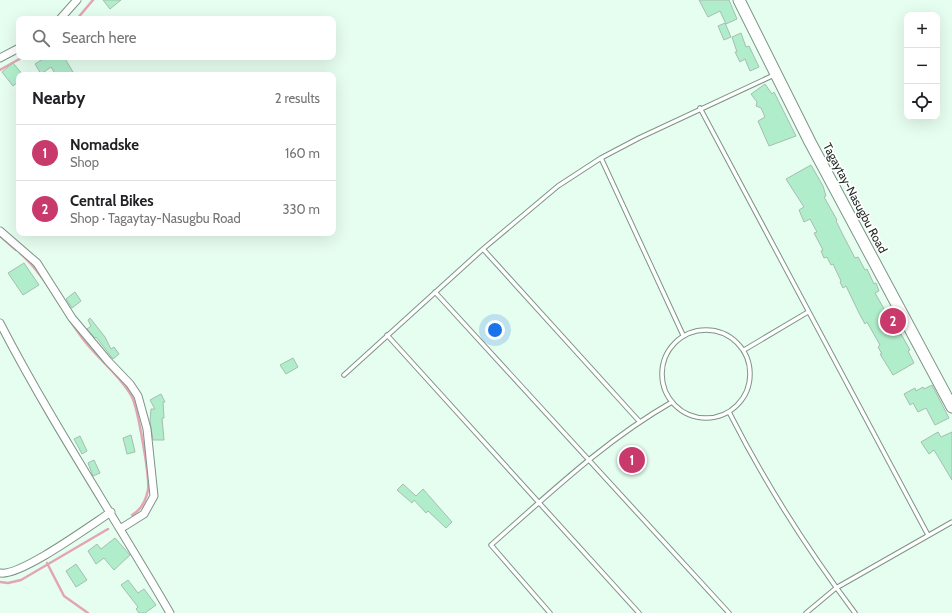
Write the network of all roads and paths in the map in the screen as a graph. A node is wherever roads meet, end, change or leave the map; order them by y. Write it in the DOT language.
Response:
graph roads {
  1 [pos="77,0"];
  2 [pos="738,0"];
  3 [pos="63,16"];
  4 [pos="16,50"];
  5 [pos="0,58"];
  6 [pos="775,74"];
  7 [pos="700,108"];
  8 [pos="601,158"];
  9 [pos="0,231"];
  10 [pos="483,249"];
  11 [pos="435,292"];
  12 [pos="808,312"];
  13 [pos="0,323"];
  14 [pos="683,335"];
  15 [pos="388,336"];
  16 [pos="744,350"];
  17 [pos="344,375"];
  18 [pos="672,402"];
  19 [pos="952,407"];
  20 [pos="728,412"];
  21 [pos="639,421"];
  22 [pos="588,460"];
  23 [pos="539,503"];
  24 [pos="111,512"];
  25 [pos="952,522"];
  26 [pos="120,528"];
  27 [pos="928,535"];
  28 [pos="0,573"];
  29 [pos="836,588"];
  30 [pos="170,613"];
  31 [pos="550,613"];
  32 [pos="639,613"];
  33 [pos="729,613"];
  34 [pos="806,613"];
  35 [pos="855,613"];
  1 -- 3 [label="street"];
  2 -- 6 [label="main road, Tagaytay-Nasugbu Road"];
  4 -- 5 [label="street"];
  6 -- 7 [label="lane"];
  6 -- 19 [label="main road, Tagaytay-Nasugbu Road"];
  7 -- 8 [label="lane"];
  7 -- 12 [label="lane"];
  8 -- 10 [label="lane"];
  8 -- 14 [label="lane"];
  9 -- 26 [label="street"];
  10 -- 11 [label="lane"];
  10 -- 21 [label="lane"];
  11 -- 15 [label="lane"];
  11 -- 22 [label="lane"];
  12 -- 16 [label="lane"];
  12 -- 27 [label="lane"];
  13 -- 24 [label="street"];
  14 -- 16 [label="lane"];
  14 -- 18 [label="lane"];
  15 -- 17 [label="lane"];
  15 -- 23 [label="lane"];
  16 -- 20 [label="lane"];
  18 -- 20 [label="lane"];
  18 -- 21 [label="lane"];
  20 -- 29 [label="lane"];
  21 -- 22 [label="lane"];
  22 -- 23 [label="lane"];
  22 -- 33 [label="lane"];
  23 -- 31 [label="lane"];
  23 -- 32 [label="lane"];
  24 -- 26 [label="street"];
  24 -- 28 [label="street"];
  25 -- 27 [label="lane"];
  26 -- 30 [label="street"];
  27 -- 29 [label="lane"];
  29 -- 34 [label="lane"];
  29 -- 35 [label="lane"];
}
